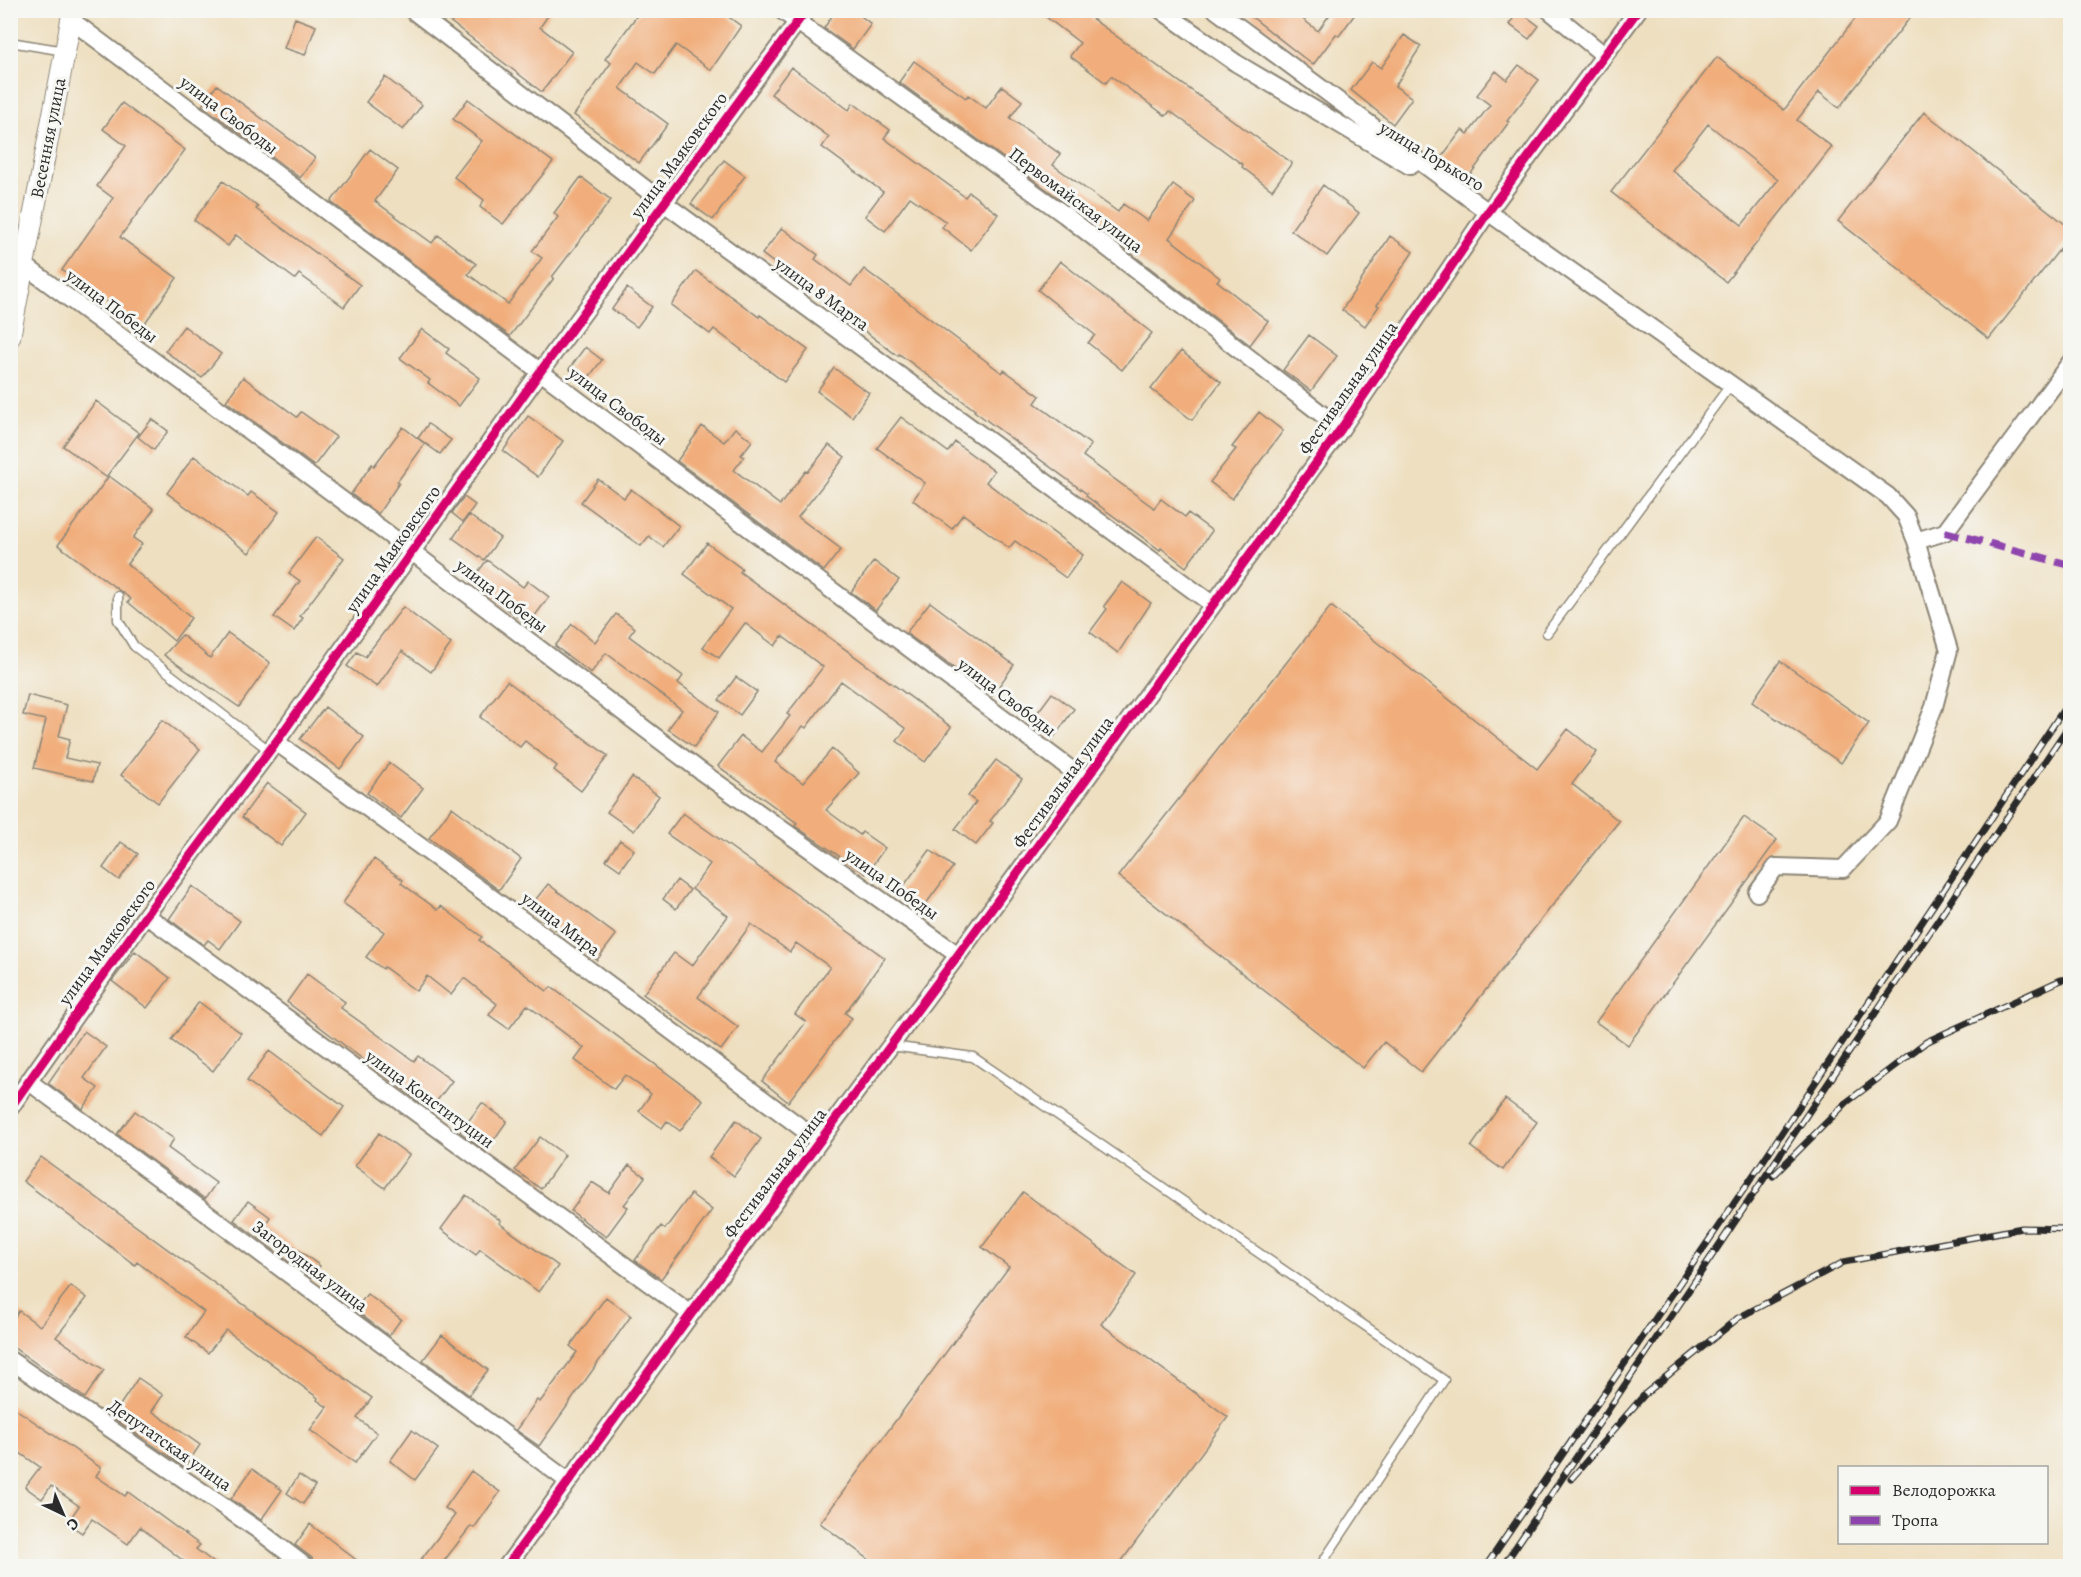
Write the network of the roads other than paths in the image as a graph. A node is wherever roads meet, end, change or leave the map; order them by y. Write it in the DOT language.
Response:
graph roads {
  1 [pos="412,10"];
  2 [pos="781,10"];
  3 [pos="1161,10"];
  4 [pos="1216,10"];
  5 [pos="1549,10"];
  6 [pos="1638,10"];
  7 [pos="72,15"];
  8 [pos="802,16"];
  9 [pos="10,42"];
  10 [pos="65,51"];
  11 [pos="1604,55"];
  12 [pos="664,203"];
  13 [pos="1488,212"];
  14 [pos="21,264"];
  15 [pos="10,337"];
  16 [pos="2070,363"];
  17 [pos="540,372"];
  18 [pos="1731,384"];
  19 [pos="1341,429"];
  20 [pos="1916,541"];
  21 [pos="411,551"];
  22 [pos="117,596"];
  23 [pos="1212,604"];
  24 [pos="1547,633"];
  25 [pos="273,746"];
  26 [pos="1085,780"];
  27 [pos="1757,893"];
  28 [pos="146,915"];
  29 [pos="958,955"];
  30 [pos="890,1046"];
  31 [pos="28,1081"];
  32 [pos="10,1108"];
  33 [pos="819,1141"];
  34 [pos="691,1314"];
  35 [pos="10,1360"];
  36 [pos="568,1481"];
  37 [pos="305,1566"];
  38 [pos="507,1566"];
  39 [pos="1320,1566"];
  1 -- 12 [label="street, улица 8 Марта"];
  2 -- 8 [label="street, Первомайская улица"];
  3 -- 13 [label="street, улица Горького"];
  4 -- 13 [label="street, улица Горького"];
  5 -- 11 [label="street"];
  6 -- 11 [label="street, Фестивальная улица"];
  7 -- 10 [label="street, Весенняя улица"];
  7 -- 17 [label="street, улица Свободы"];
  8 -- 12 [label="street, улица Маяковского"];
  8 -- 19 [label="street, Первомайская улица"];
  9 -- 10 [label="lane"];
  10 -- 14 [label="street, Весенняя улица"];
  11 -- 13 [label="street, Фестивальная улица"];
  12 -- 17 [label="street, улица Маяковского"];
  12 -- 23 [label="street, улица 8 Марта"];
  13 -- 18 [label="street"];
  13 -- 19 [label="street, Фестивальная улица"];
  14 -- 15 [label="street, Весенняя улица"];
  14 -- 21 [label="street, улица Победы"];
  16 -- 20 [label="street"];
  17 -- 21 [label="street, улица Маяковского"];
  17 -- 26 [label="street, улица Свободы"];
  18 -- 20 [label="street"];
  18 -- 24 [label="lane"];
  19 -- 23 [label="street, Фестивальная улица"];
  20 -- 27 [label="street"];
  21 -- 25 [label="street, улица Маяковского"];
  21 -- 29 [label="street, улица Победы"];
  22 -- 25 [label="lane"];
  23 -- 26 [label="street, Фестивальная улица"];
  25 -- 28 [label="street, улица Маяковского"];
  25 -- 33 [label="street, улица Мира"];
  26 -- 29 [label="street, Фестивальная улица"];
  28 -- 31 [label="street, улица Маяковского"];
  28 -- 34 [label="street, улица Конституции"];
  29 -- 30 [label="street, Фестивальная улица"];
  30 -- 33 [label="street, Фестивальная улица"];
  30 -- 39 [label="lane"];
  31 -- 32 [label="street, улица Маяковского"];
  31 -- 36 [label="street, Загородная улица"];
  33 -- 34 [label="street, Фестивальная улица"];
  34 -- 36 [label="street, Фестивальная улица"];
  35 -- 37 [label="street, Депутатская улица"];
  36 -- 38 [label="street, Фестивальная улица"];
}
